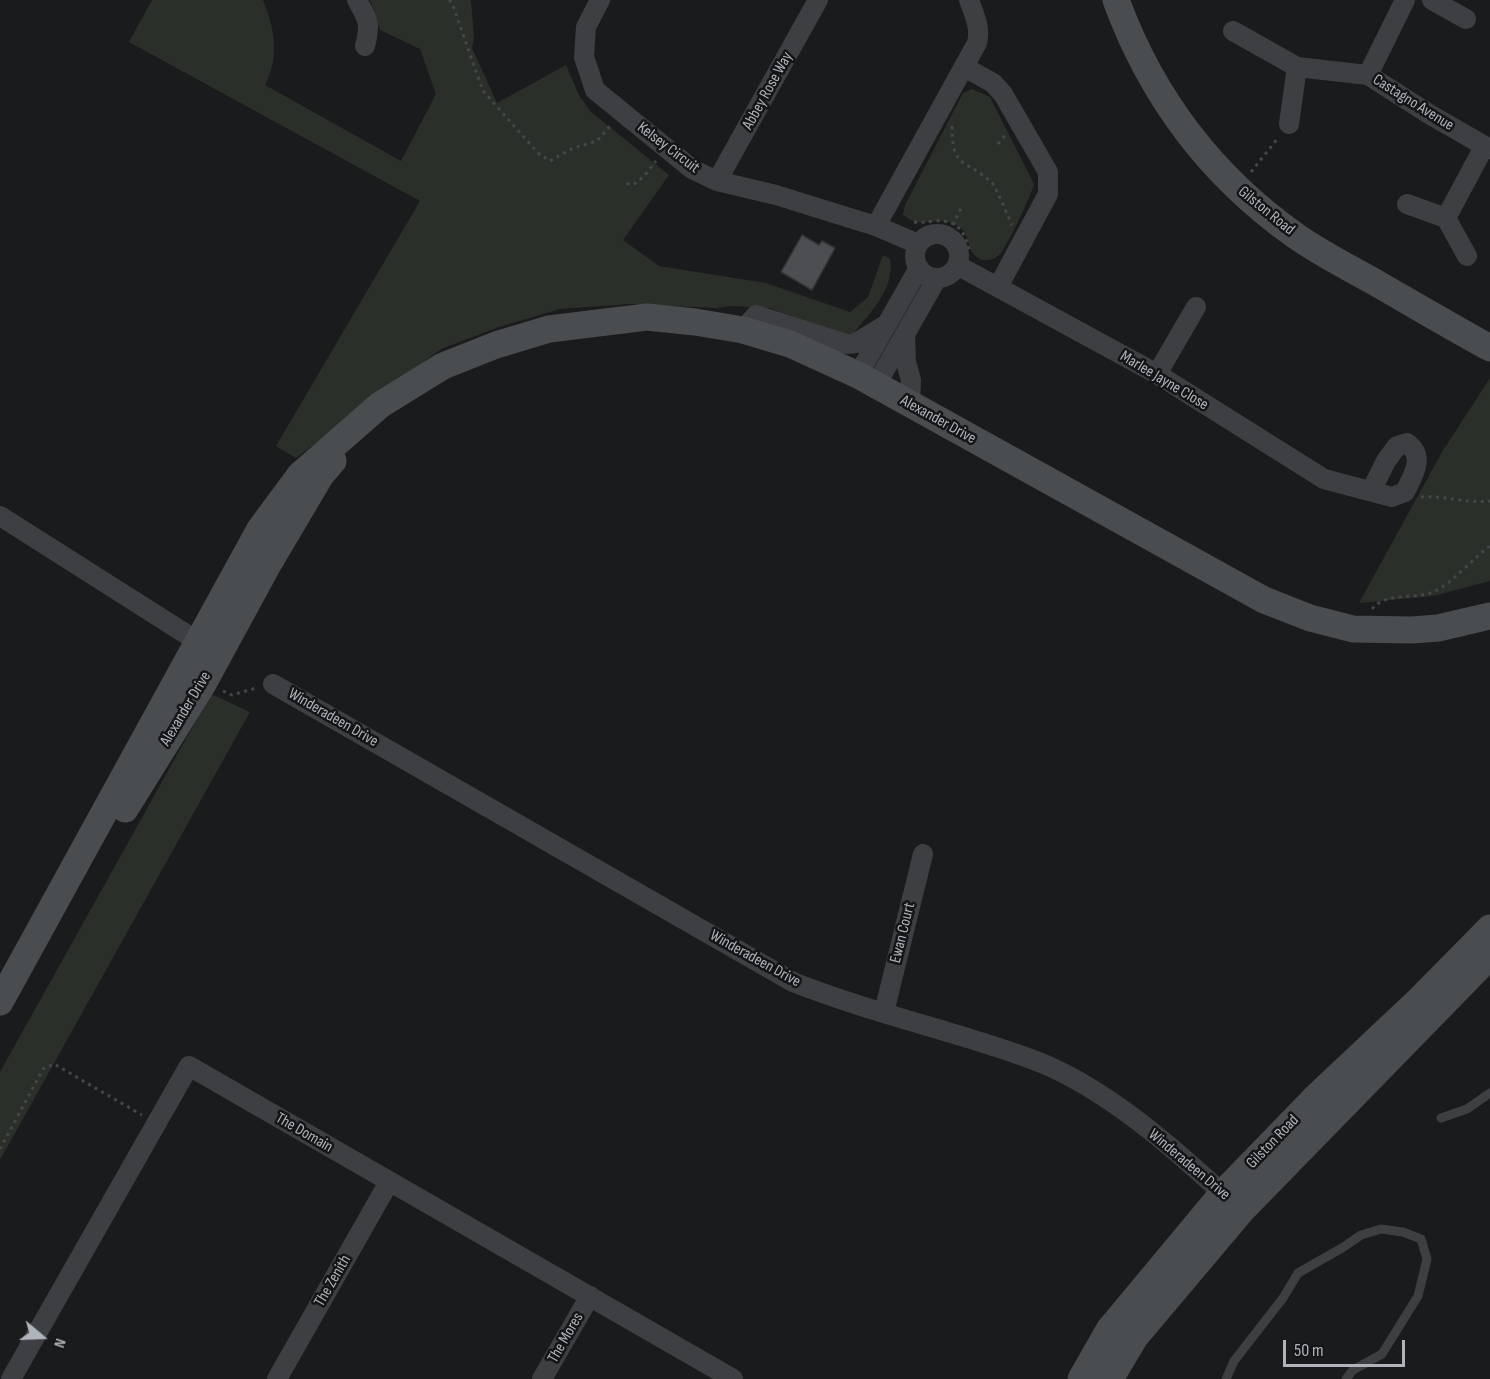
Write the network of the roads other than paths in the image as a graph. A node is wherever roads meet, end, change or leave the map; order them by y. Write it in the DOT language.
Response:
graph roads {
  1 [pos="357,0"];
  2 [pos="600,0"];
  3 [pos="818,0"];
  4 [pos="969,0"];
  5 [pos="1116,0"];
  6 [pos="1405,0"];
  7 [pos="1432,0"];
  8 [pos="1466,19"];
  9 [pos="1233,31"];
  10 [pos="365,46"];
  11 [pos="964,67"];
  12 [pos="1297,67"];
  13 [pos="1368,75"];
  14 [pos="1289,124"];
  15 [pos="1487,148"];
  16 [pos="717,181"];
  17 [pos="1407,204"];
  18 [pos="880,218"];
  19 [pos="1446,218"];
  20 [pos="918,244"];
  21 [pos="1467,256"];
  22 [pos="966,262"];
  23 [pos="919,268"];
  24 [pos="937,278"];
  25 [pos="998,287"];
  26 [pos="1196,307"];
  27 [pos="886,324"];
  28 [pos="743,330"];
  29 [pos="905,334"];
  30 [pos="1490,348"];
  31 [pos="1156,374"];
  32 [pos="867,380"];
  33 [pos="910,405"];
  34 [pos="1371,491"];
  35 [pos="0,516"];
  36 [pos="1488,615"];
  37 [pos="208,648"];
  38 [pos="273,684"];
  39 [pos="923,854"];
  40 [pos="1490,928"];
  41 [pos="1490,956"];
  42 [pos="0,1002"];
  43 [pos="884,1012"];
  44 [pos="0,1020"];
  45 [pos="1490,1093"];
  46 [pos="1441,1118"];
  47 [pos="389,1182"];
  48 [pos="1232,1202"];
  49 [pos="590,1296"];
  50 [pos="11,1379"];
  51 [pos="277,1379"];
  52 [pos="542,1379"];
  53 [pos="732,1379"];
  54 [pos="1081,1379"];
  55 [pos="1110,1379"];
  56 [pos="1226,1379"];
  57 [pos="1346,1379"];
  1 -- 10 [label="street"];
  2 -- 16 [label="street, Kelsey Circuit"];
  3 -- 16 [label="street, Abbey Rose Way"];
  4 -- 11 [label="street"];
  5 -- 30 [label="main road, Gilston Road"];
  6 -- 13 [label="street"];
  7 -- 8 [label="street"];
  9 -- 12 [label="street, Castagno Avenue"];
  11 -- 18 [label="street"];
  11 -- 25 [label="street"];
  12 -- 13 [label="street, Castagno Avenue"];
  12 -- 14 [label="street"];
  13 -- 15 [label="street, Castagno Avenue"];
  15 -- 19 [label="street"];
  16 -- 18 [label="street, Kelsey Circuit"];
  17 -- 19 [label="street"];
  18 -- 20 [label="street, Kelsey Circuit"];
  19 -- 21 [label="street"];
  20 -- 22 [label="street"];
  20 -- 23 [label="street"];
  22 -- 24 [label="street"];
  22 -- 25 [label="street, Marlee Jayne Close"];
  23 -- 24 [label="street"];
  23 -- 27 [label="street"];
  24 -- 29 [label="street"];
  25 -- 31 [label="street, Marlee Jayne Close"];
  26 -- 31 [label="street"];
  27 -- 28 [label="street"];
  27 -- 32 [label="street"];
  28 -- 32 [label="main road, Alexander Drive"];
  28 -- 37 [label="main road, Alexander Drive"];
  29 -- 32 [label="street"];
  29 -- 33 [label="street"];
  31 -- 34 [label="street, Marlee Jayne Close"];
  32 -- 33 [label="main road, Alexander Drive"];
  33 -- 36 [label="main road, Alexander Drive"];
  34 -- 34 [label="street, Marlee Jayne Close"];
  35 -- 37 [label="street"];
  37 -- 42 [label="main road, Alexander Drive"];
  37 -- 44 [label="main road, Alexander Drive"];
  38 -- 43 [label="street, Winderadeen Drive"];
  39 -- 43 [label="street, Ewan Court"];
  40 -- 48 [label="main road, Gilston Road"];
  41 -- 48 [label="main road, Gilston Road"];
  43 -- 48 [label="street, Winderadeen Drive"];
  45 -- 46 [label="lane"];
  47 -- 49 [label="street, The Domain"];
  47 -- 50 [label="street, The Domain"];
  47 -- 51 [label="street, The Zenith"];
  48 -- 54 [label="main road, Gilston Road"];
  48 -- 55 [label="main road, Gilston Road"];
  49 -- 52 [label="street, The Mores"];
  49 -- 53 [label="street, The Domain"];
  56 -- 57 [label="lane"];
}
